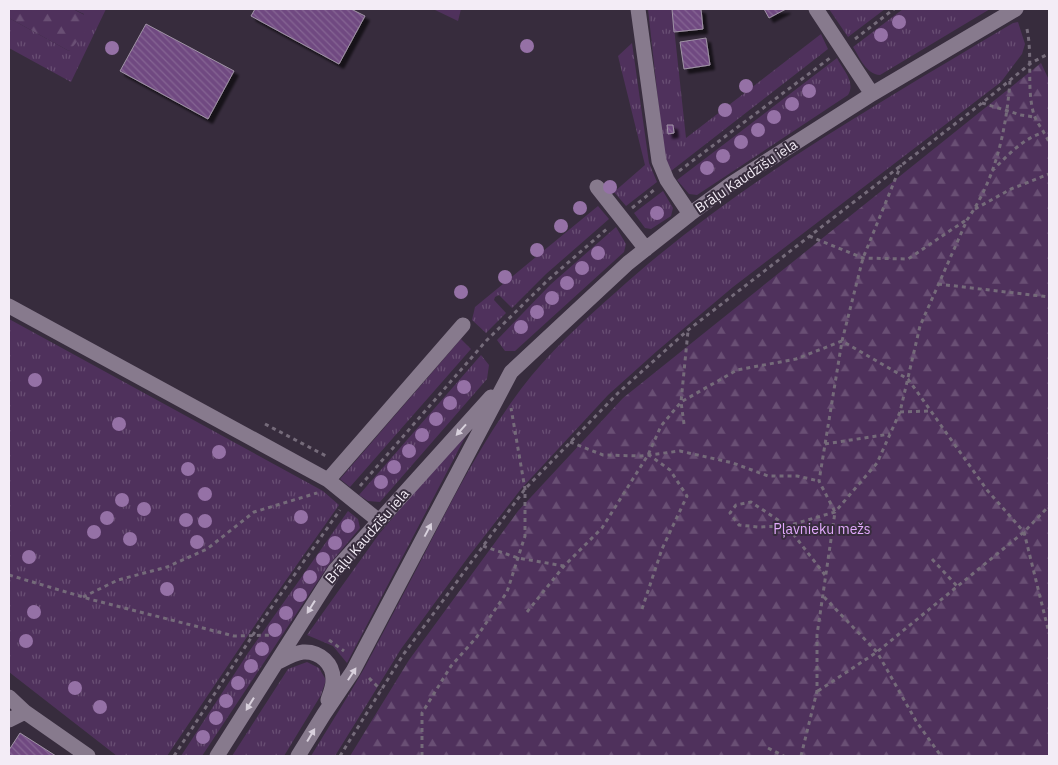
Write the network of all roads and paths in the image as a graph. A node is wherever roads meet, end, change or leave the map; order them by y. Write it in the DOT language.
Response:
graph roads {
  1 [pos="638,9"];
  2 [pos="816,9"];
  3 [pos="1016,9"];
  4 [pos="1028,29"];
  5 [pos="1048,54"];
  6 [pos="1031,63"];
  7 [pos="1010,81"];
  8 [pos="872,94"];
  9 [pos="982,103"];
  10 [pos="1008,111"];
  11 [pos="1034,117"];
  12 [pos="1045,132"];
  13 [pos="1049,142"];
  14 [pos="901,165"];
  15 [pos="992,171"];
  16 [pos="1049,174"];
  17 [pos="597,187"];
  18 [pos="974,209"];
  19 [pos="690,214"];
  20 [pos="967,220"];
  21 [pos="809,236"];
  22 [pos="646,249"];
  23 [pos="863,258"];
  24 [pos="938,284"];
  25 [pos="1049,297"];
  26 [pos="9,306"];
  27 [pos="463,325"];
  28 [pos="688,330"];
  29 [pos="842,341"];
  30 [pos="908,379"];
  31 [pos="506,381"];
  32 [pos="681,402"];
  33 [pos="930,411"];
  34 [pos="900,412"];
  35 [pos="684,424"];
  36 [pos="891,433"];
  37 [pos="570,442"];
  38 [pos="825,444"];
  39 [pos="648,455"];
  40 [pos="328,480"];
  41 [pos="820,481"];
  42 [pos="525,489"];
  43 [pos="1049,506"];
  44 [pos="835,512"];
  45 [pos="379,521"];
  46 [pos="787,526"];
  47 [pos="1024,532"];
  48 [pos="483,546"];
  49 [pos="518,558"];
  50 [pos="932,559"];
  51 [pos="564,566"];
  52 [pos="9,575"];
  53 [pos="825,575"];
  54 [pos="957,586"];
  55 [pos="83,597"];
  56 [pos="824,597"];
  57 [pos="642,608"];
  58 [pos="527,612"];
  59 [pos="1049,633"];
  60 [pos="294,634"];
  61 [pos="324,638"];
  62 [pos="877,652"];
  63 [pos="276,662"];
  64 [pos="357,665"];
  65 [pos="381,690"];
  66 [pos="817,691"];
  67 [pos="9,698"];
  68 [pos="25,712"];
  69 [pos="324,714"];
  70 [pos="9,720"];
  71 [pos="768,748"];
  72 [pos="88,756"];
  73 [pos="217,756"];
  74 [pos="298,756"];
  75 [pos="340,756"];
  76 [pos="422,756"];
  77 [pos="784,756"];
  78 [pos="801,756"];
  79 [pos="941,756"];
  1 -- 19 [label="street"];
  2 -- 8 [label="street"];
  3 -- 8 [label="street, Brāļu Kaudzīšu iela"];
  4 -- 6 [label="path"];
  5 -- 6 [label="path"];
  6 -- 7 [label="path"];
  6 -- 11 [label="path"];
  7 -- 9 [label="path"];
  7 -- 10 [label="path"];
  8 -- 19 [label="street, Brāļu Kaudzīšu iela"];
  9 -- 10 [label="path"];
  9 -- 14 [label="path"];
  10 -- 11 [label="path"];
  10 -- 15 [label="path"];
  11 -- 12 [label="path"];
  12 -- 13 [label="path"];
  12 -- 15 [label="path"];
  14 -- 21 [label="path"];
  14 -- 23 [label="path"];
  15 -- 18 [label="path"];
  16 -- 18 [label="path"];
  17 -- 22 [label="street"];
  18 -- 20 [label="path"];
  19 -- 22 [label="street, Brāļu Kaudzīšu iela"];
  20 -- 23 [label="path"];
  20 -- 24 [label="path"];
  21 -- 23 [label="path"];
  21 -- 28 [label="path"];
  22 -- 31 [label="street, Brāļu Kaudzīšu iela"];
  23 -- 29 [label="path"];
  24 -- 25 [label="path"];
  24 -- 30 [label="path"];
  26 -- 40 [label="street"];
  27 -- 40 [label="street"];
  28 -- 32 [label="path"];
  28 -- 37 [label="path"];
  29 -- 30 [label="path"];
  29 -- 32 [label="path"];
  29 -- 38 [label="path"];
  30 -- 33 [label="path"];
  30 -- 34 [label="path"];
  31 -- 42 [label="path"];
  31 -- 45 [label="street, Brāļu Kaudzīšu iela, one-way"];
  64 -- 31 [label="street, Brāļu Kaudzīšu iela, one-way"];
  32 -- 35 [label="path"];
  32 -- 39 [label="path"];
  33 -- 34 [label="path"];
  33 -- 47 [label="path"];
  34 -- 36 [label="path"];
  36 -- 38 [label="path"];
  36 -- 44 [label="path"];
  37 -- 39 [label="path"];
  37 -- 42 [label="path"];
  38 -- 41 [label="path"];
  39 -- 41 [label="path"];
  39 -- 51 [label="path"];
  39 -- 57 [label="path"];
  40 -- 45 [label="street"];
  40 -- 55 [label="path"];
  41 -- 44 [label="path"];
  42 -- 48 [label="path"];
  42 -- 49 [label="path"];
  43 -- 47 [label="path"];
  44 -- 46 [label="path"];
  44 -- 53 [label="path"];
  45 -- 60 [label="street, Brāļu Kaudzīšu iela, one-way"];
  46 -- 46 [label="path"];
  46 -- 53 [label="path"];
  47 -- 54 [label="path"];
  47 -- 59 [label="path"];
  48 -- 49 [label="path"];
  48 -- 65 [label="path"];
  49 -- 51 [label="path"];
  49 -- 76 [label="path"];
  50 -- 54 [label="path"];
  51 -- 58 [label="path"];
  52 -- 55 [label="path"];
  53 -- 56 [label="path"];
  54 -- 62 [label="path"];
  55 -- 60 [label="path"];
  56 -- 62 [label="path"];
  56 -- 66 [label="path"];
  60 -- 63 [label="street, Brāļu Kaudzīšu iela"];
  61 -- 64 [label="path"];
  62 -- 66 [label="path"];
  62 -- 79 [label="path"];
  63 -- 69 [label="street"];
  63 -- 73 [label="street, Brāļu Kaudzīšu iela, one-way"];
  64 -- 65 [label="path"];
  69 -- 64 [label="street, Brāļu Kaudzīšu iela, one-way"];
  65 -- 75 [label="path"];
  66 -- 78 [label="path"];
  67 -- 68 [label="street"];
  68 -- 70 [label="street"];
  68 -- 72 [label="street"];
  74 -- 69 [label="street, Brāļu Kaudzīšu iela, one-way"];
  71 -- 77 [label="path"];
}
